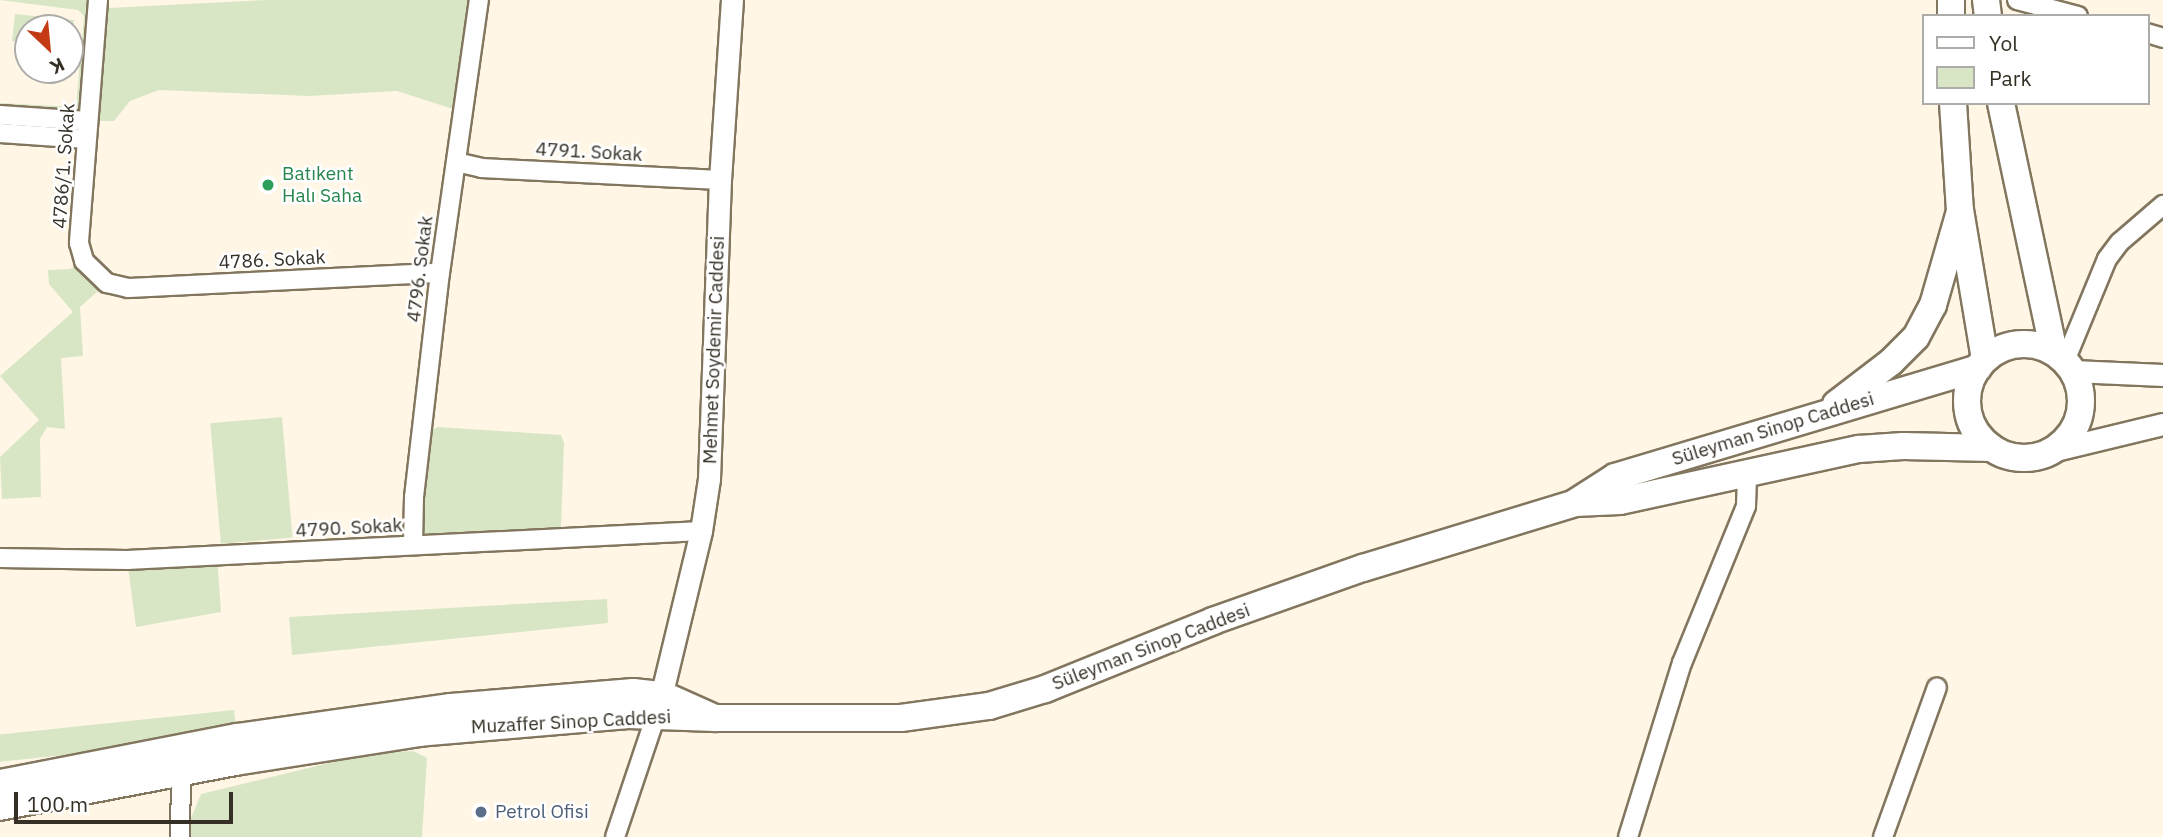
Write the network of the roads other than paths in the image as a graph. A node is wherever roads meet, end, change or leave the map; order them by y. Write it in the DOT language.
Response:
graph roads {
  1 [pos="98,0"];
  2 [pos="479,0"];
  3 [pos="732,0"];
  4 [pos="2017,0"];
  5 [pos="2070,14"];
  6 [pos="1953,105"];
  7 [pos="2001,105"];
  8 [pos="0,115"];
  9 [pos="87,130"];
  10 [pos="0,133"];
  11 [pos="456,162"];
  12 [pos="720,180"];
  13 [pos="2163,205"];
  14 [pos="1960,210"];
  15 [pos="440,274"];
  16 [pos="107,283"];
  17 [pos="2064,361"];
  18 [pos="1981,363"];
  19 [pos="2163,375"];
  20 [pos="1824,414"];
  21 [pos="2163,424"];
  22 [pos="1992,448"];
  23 [pos="2051,451"];
  24 [pos="1747,473"];
  25 [pos="1575,503"];
  26 [pos="701,531"];
  27 [pos="413,545"];
  28 [pos="0,558"];
  29 [pos="1937,687"];
  30 [pos="659,705"];
  31 [pos="715,718"];
  32 [pos="181,772"];
  33 [pos="0,783"];
  34 [pos="0,807"];
  35 [pos="180,837"];
  36 [pos="615,837"];
  37 [pos="1628,837"];
  38 [pos="1884,837"];
  1 -- 9 [label="street, 4786/1. Sokak"];
  2 -- 11 [label="street, 4796. Sokak"];
  3 -- 12 [label="street, Mehmet Soydemir Caddesi"];
  4 -- 5 [label="street"];
  6 -- 14 [label="main road"];
  7 -- 17 [label="main road"];
  8 -- 9 [label="street"];
  9 -- 10 [label="street"];
  9 -- 16 [label="street, 4786/1. Sokak"];
  11 -- 12 [label="street, 4791. Sokak"];
  11 -- 15 [label="street, 4796. Sokak"];
  12 -- 26 [label="street, Mehmet Soydemir Caddesi"];
  13 -- 17 [label="street"];
  14 -- 18 [label="main road"];
  14 -- 20 [label="main road"];
  15 -- 16 [label="street, 4786. Sokak"];
  15 -- 27 [label="street, 4796. Sokak"];
  17 -- 18 [label="main road"];
  17 -- 19 [label="street"];
  17 -- 23 [label="main road"];
  18 -- 20 [label="main road, Süleyman Sinop Caddesi"];
  18 -- 22 [label="main road"];
  20 -- 25 [label="main road, Süleyman Sinop Caddesi"];
  21 -- 23 [label="street"];
  22 -- 23 [label="main road"];
  22 -- 24 [label="main road, Süleyman Sinop Caddesi"];
  24 -- 25 [label="main road, Süleyman Sinop Caddesi"];
  24 -- 37 [label="street"];
  25 -- 31 [label="main road, Süleyman Sinop Caddesi"];
  26 -- 27 [label="street, 4790. Sokak"];
  26 -- 30 [label="street, Mehmet Soydemir Caddesi"];
  27 -- 28 [label="street, 4790. Sokak"];
  29 -- 38 [label="street"];
  30 -- 31 [label="main road, Muzaffer Sinop Caddesi"];
  30 -- 32 [label="main road, Muzaffer Sinop Caddesi"];
  30 -- 33 [label="main road, Muzaffer Sinop Caddesi"];
  30 -- 36 [label="street"];
  32 -- 34 [label="main road, Muzaffer Sinop Caddesi"];
  32 -- 35 [label="street"];
}
